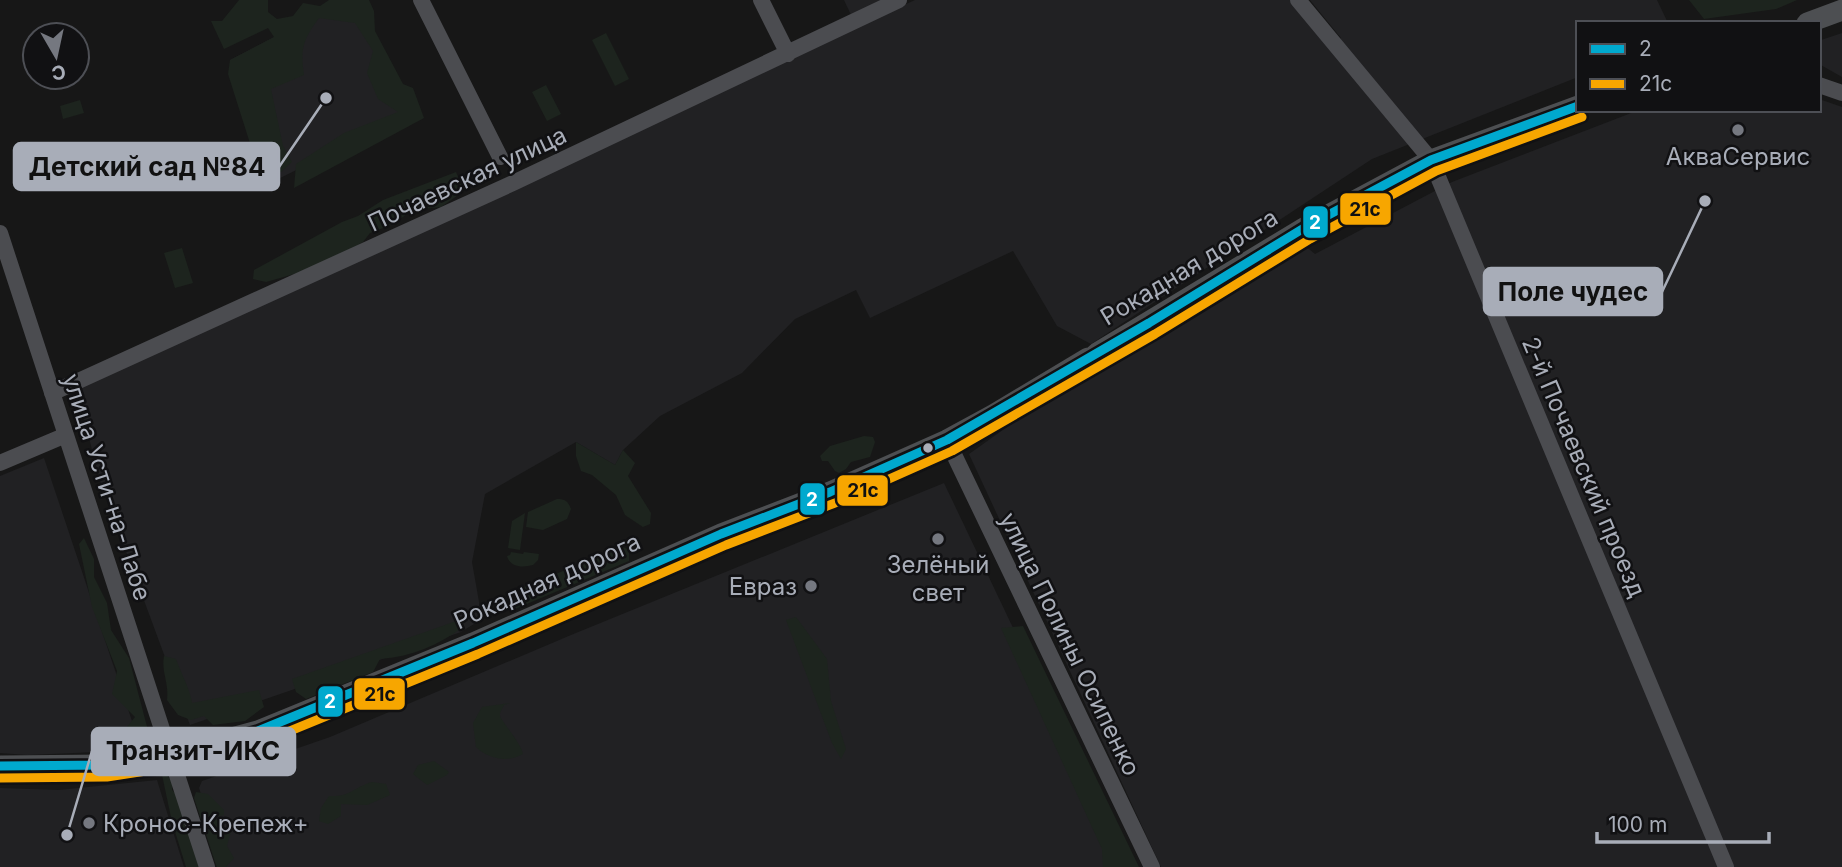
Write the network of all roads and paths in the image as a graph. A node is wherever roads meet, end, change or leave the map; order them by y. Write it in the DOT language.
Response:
graph roads {
  1 [pos="421,0"];
  2 [pos="761,0"];
  3 [pos="899,0"];
  4 [pos="1298,0"];
  5 [pos="1842,10"];
  6 [pos="1812,21"];
  7 [pos="788,54"];
  8 [pos="1821,86"];
  9 [pos="1842,93"];
  10 [pos="1576,107"];
  11 [pos="500,157"];
  12 [pos="1431,160"];
  13 [pos="0,233"];
  14 [pos="52,393"];
  15 [pos="66,435"];
  16 [pos="947,440"];
  17 [pos="0,463"];
  18 [pos="169,755"];
  19 [pos="0,766"];
  20 [pos="207,867"];
  21 [pos="1153,867"];
  22 [pos="1726,867"];
  1 -- 11 [label="street"];
  2 -- 7 [label="street"];
  3 -- 7 [label="street, Почаевская улица"];
  4 -- 12 [label="street, 2-й Почаевский проезд"];
  5 -- 6 [label="main road"];
  7 -- 14 [label="street, Почаевская улица"];
  8 -- 9 [label="street"];
  10 -- 12 [label="main road, Рокадная дорога"];
  12 -- 16 [label="main road, Рокадная дорога"];
  12 -- 22 [label="street, 2-й Почаевский проезд"];
  13 -- 14 [label="street, улица Усти-на-Лабе"];
  14 -- 15 [label="street, улица Усти-на-Лабе"];
  15 -- 17 [label="street"];
  15 -- 18 [label="street, улица Усти-на-Лабе"];
  16 -- 18 [label="main road, Рокадная дорога"];
  16 -- 21 [label="street, улица Полины Осипенко"];
  18 -- 19 [label="main road, Рокадная дорога"];
  18 -- 20 [label="street, улица Усти-на-Лабе"];
}
